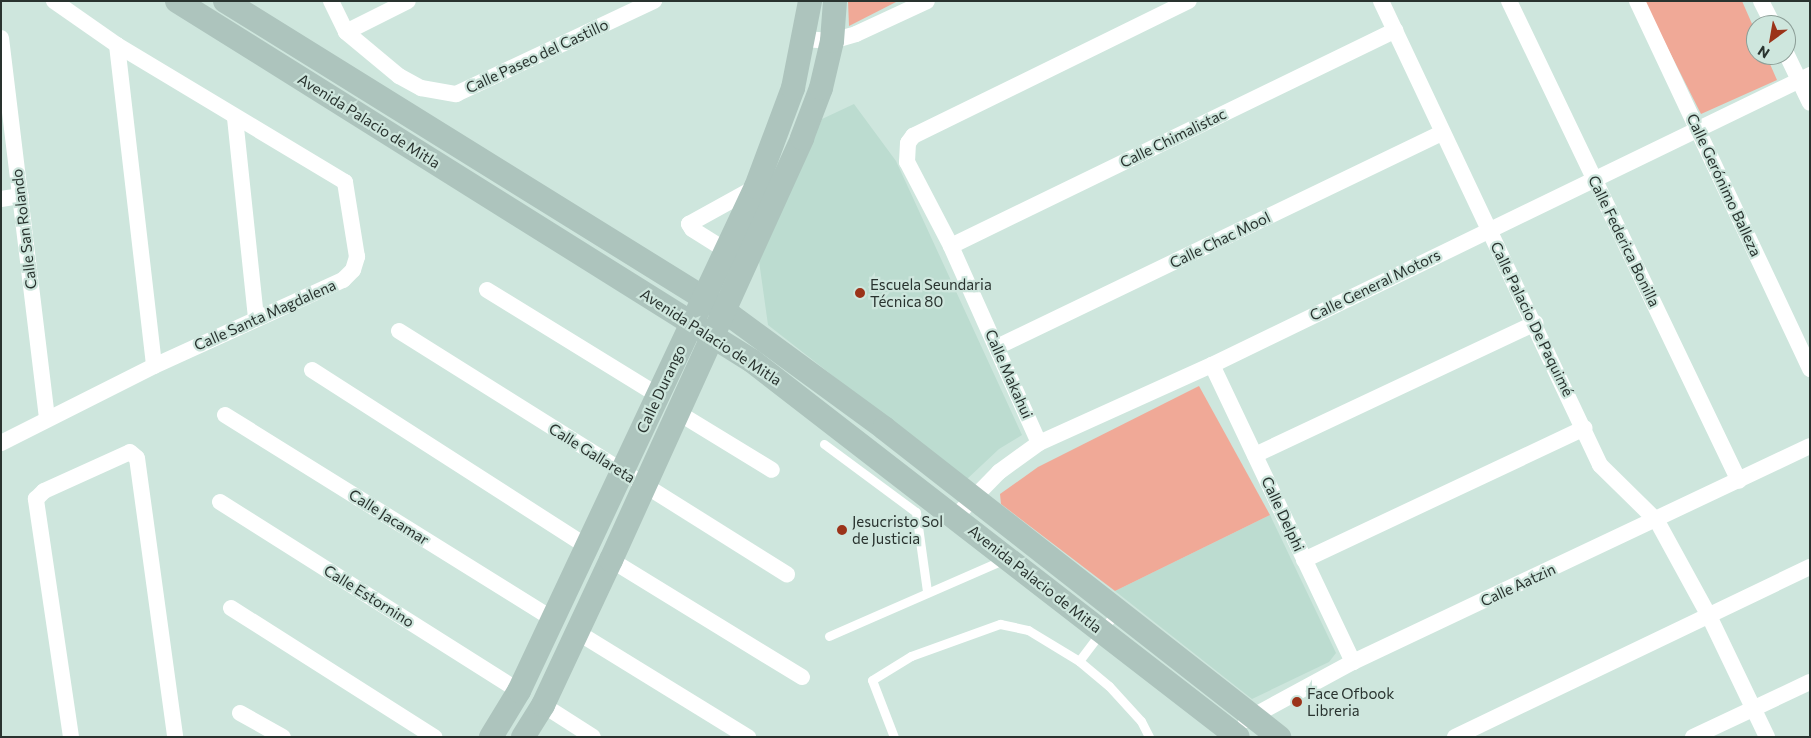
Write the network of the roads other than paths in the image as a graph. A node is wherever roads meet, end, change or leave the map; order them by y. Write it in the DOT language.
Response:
graph roads {
  1 [pos="54,1"];
  2 [pos="176,1"];
  3 [pos="225,1"];
  4 [pos="331,1"];
  5 [pos="408,1"];
  6 [pos="654,1"];
  7 [pos="810,1"];
  8 [pos="835,1"];
  9 [pos="927,1"];
  10 [pos="1190,1"];
  11 [pos="1381,1"];
  12 [pos="1509,1"];
  13 [pos="1637,1"];
  14 [pos="1762,1"];
  15 [pos="1768,15"];
  16 [pos="1395,30"];
  17 [pos="346,32"];
  18 [pos="1,38"];
  19 [pos="804,39"];
  20 [pos="832,41"];
  21 [pos="117,45"];
  22 [pos="1795,65"];
  23 [pos="1804,78"];
  24 [pos="1810,103"];
  25 [pos="235,118"];
  26 [pos="1698,128"];
  27 [pos="1442,133"];
  28 [pos="1594,178"];
  29 [pos="756,187"];
  30 [pos="21,196"];
  31 [pos="1,199"];
  32 [pos="1488,229"];
  33 [pos="952,246"];
  34 [pos="727,251"];
  35 [pos="487,290"];
  36 [pos="713,304"];
  37 [pos="256,318"];
  38 [pos="692,323"];
  39 [pos="1535,323"];
  40 [pos="399,331"];
  41 [pos="713,335"];
  42 [pos="997,347"];
  43 [pos="1212,365"];
  44 [pos="154,366"];
  45 [pos="1810,369"];
  46 [pos="312,370"];
  47 [pos="659,396"];
  48 [pos="677,412"];
  49 [pos="225,415"];
  50 [pos="47,419"];
  51 [pos="1584,428"];
  52 [pos="1,443"];
  53 [pos="1040,443"];
  54 [pos="824,444"];
  55 [pos="1810,446"];
  56 [pos="1256,455"];
  57 [pos="772,470"];
  58 [pos="621,471"];
  59 [pos="888,478"];
  60 [pos="1739,481"];
  61 [pos="643,485"];
  62 [pos="972,497"];
  63 [pos="220,502"];
  64 [pos="955,516"];
  65 [pos="1657,521"];
  66 [pos="585,545"];
  67 [pos="1008,558"];
  68 [pos="612,560"];
  69 [pos="1304,560"];
  70 [pos="1810,567"];
  71 [pos="787,574"];
  72 [pos="927,591"];
  73 [pos="231,608"];
  74 [pos="1117,611"];
  75 [pos="1710,618"];
  76 [pos="553,619"];
  77 [pos="1102,631"];
  78 [pos="577,632"];
  79 [pos="829,636"];
  80 [pos="1079,661"];
  81 [pos="1353,662"];
  82 [pos="802,677"];
  83 [pos="1810,682"];
  84 [pos="519,691"];
  85 [pos="543,705"];
  86 [pos="1753,708"];
  87 [pos="240,713"];
  88 [pos="1254,716"];
  89 [pos="1234,733"];
  90 [pos="71,737"];
  91 [pos="175,737"];
  92 [pos="283,737"];
  93 [pos="434,737"];
  94 [pos="491,737"];
  95 [pos="523,737"];
  96 [pos="593,737"];
  97 [pos="748,737"];
  98 [pos="894,737"];
  99 [pos="1149,737"];
  100 [pos="1279,737"];
  101 [pos="1455,737"];
  102 [pos="1693,737"];
  103 [pos="1767,737"];
  1 -- 21 [label="street, Calle Santa Magdalena"];
  2 -- 38 [label="main road, Avenida Palacio de Mitla"];
  3 -- 36 [label="main road, Avenida Palacio de Mitla"];
  4 -- 17 [label="street, Calle Paseo del Castillo"];
  5 -- 17 [label="street"];
  6 -- 17 [label="street, Calle Paseo del Castillo"];
  7 -- 19 [label="main road, Calle Durango"];
  8 -- 20 [label="main road, Calle Durango"];
  9 -- 20 [label="street"];
  10 -- 33 [label="street, Calle Makahui"];
  11 -- 16 [label="street, Calle Palacio De Paquimé"];
  12 -- 28 [label="street, Calle Federica Bonilla"];
  13 -- 26 [label="street, Calle Gerónimo Balleza"];
  14 -- 15 [label="street"];
  16 -- 27 [label="street, Calle Palacio De Paquimé"];
  16 -- 33 [label="street, Calle Chimalistac"];
  18 -- 30 [label="street, Calle San Rolando"];
  19 -- 20 [label="street"];
  19 -- 29 [label="main road, Calle Durango"];
  20 -- 36 [label="main road, Calle Durango"];
  21 -- 25 [label="street, Calle Santa Magdalena"];
  21 -- 44 [label="street"];
  22 -- 23 [label="street"];
  23 -- 24 [label="street"];
  23 -- 26 [label="street, Calle General Motors"];
  25 -- 37 [label="street"];
  25 -- 37 [label="street, Calle Santa Magdalena"];
  26 -- 28 [label="street, Calle General Motors"];
  26 -- 45 [label="street, Calle Gerónimo Balleza"];
  27 -- 32 [label="street, Calle Palacio De Paquimé"];
  27 -- 42 [label="street, Calle Chac Mool"];
  28 -- 32 [label="street, Calle General Motors"];
  28 -- 60 [label="street, Calle Federica Bonilla"];
  29 -- 34 [label="main road, Calle Durango"];
  29 -- 34 [label="street"];
  30 -- 31 [label="street"];
  30 -- 50 [label="street, Calle San Rolando"];
  32 -- 39 [label="street, Calle Palacio De Paquimé"];
  32 -- 43 [label="street, Calle General Motors"];
  33 -- 42 [label="street, Calle Makahui"];
  34 -- 36 [label="main road, Calle Durango"];
  35 -- 47 [label="street"];
  36 -- 38 [label="main road, Calle Durango"];
  36 -- 41 [label="main road, Calle Durango"];
  36 -- 62 [label="main road, Avenida Palacio de Mitla"];
  37 -- 44 [label="street, Calle Santa Magdalena"];
  38 -- 41 [label="main road, Avenida Palacio de Mitla"];
  38 -- 47 [label="main road, Calle Durango"];
  39 -- 51 [label="street, Calle Palacio De Paquimé"];
  39 -- 56 [label="street"];
  40 -- 58 [label="street, Calle Gallareta"];
  41 -- 48 [label="main road, Calle Durango"];
  41 -- 59 [label="main road, Avenida Palacio de Mitla"];
  42 -- 53 [label="street, Calle Makahui"];
  43 -- 53 [label="street, Calle General Motors"];
  43 -- 56 [label="street, Calle Delphi"];
  44 -- 50 [label="street, Calle Santa Magdalena"];
  46 -- 66 [label="street"];
  47 -- 58 [label="main road, Calle Durango"];
  48 -- 57 [label="street"];
  48 -- 61 [label="main road, Calle Durango"];
  49 -- 76 [label="street, Calle Jacamar"];
  50 -- 52 [label="street, Calle Santa Magdalena"];
  51 -- 65 [label="street, Calle Palacio De Paquimé"];
  51 -- 69 [label="street"];
  53 -- 62 [label="street, Calle General Motors"];
  54 -- 59 [label="lane"];
  55 -- 60 [label="street, Calle Aatzin"];
  56 -- 69 [label="street, Calle Delphi"];
  58 -- 61 [label="street, Calle Gallareta"];
  58 -- 66 [label="main road, Calle Durango"];
  59 -- 64 [label="main road, Avenida Palacio de Mitla"];
  59 -- 72 [label="lane"];
  60 -- 65 [label="street, Calle Aatzin"];
  61 -- 68 [label="main road, Calle Durango"];
  61 -- 71 [label="street, Calle Gallareta"];
  62 -- 64 [label="street, Calle General Motors"];
  62 -- 74 [label="main road, Avenida Palacio de Mitla"];
  63 -- 84 [label="street, Calle Estornino"];
  64 -- 67 [label="main road, Avenida Palacio de Mitla"];
  65 -- 75 [label="street, Calle Palacio De Paquimé"];
  65 -- 81 [label="street, Calle Aatzin"];
  66 -- 76 [label="main road, Calle Durango"];
  67 -- 72 [label="lane"];
  67 -- 77 [label="main road, Avenida Palacio de Mitla"];
  68 -- 78 [label="main road, Calle Durango"];
  68 -- 82 [label="street"];
  69 -- 81 [label="street, Calle Delphi"];
  70 -- 75 [label="street"];
  72 -- 79 [label="lane"];
  73 -- 93 [label="street"];
  74 -- 77 [label="lane"];
  74 -- 88 [label="main road, Avenida Palacio de Mitla"];
  75 -- 86 [label="street, Calle Palacio De Paquimé"];
  75 -- 101 [label="street"];
  76 -- 84 [label="main road, Calle Durango"];
  77 -- 80 [label="lane"];
  77 -- 89 [label="main road, Avenida Palacio de Mitla"];
  78 -- 85 [label="main road, Calle Durango"];
  78 -- 97 [label="street"];
  80 -- 98 [label="lane"];
  80 -- 99 [label="lane"];
  81 -- 88 [label="street, Calle Aatzin"];
  83 -- 86 [label="street"];
  84 -- 94 [label="main road, Calle Durango"];
  85 -- 95 [label="main road, Calle Durango"];
  85 -- 96 [label="street"];
  86 -- 102 [label="street"];
  86 -- 103 [label="street, Calle Palacio De Paquimé"];
  87 -- 92 [label="street"];
  88 -- 89 [label="street, Calle Aatzin"];
  88 -- 100 [label="main road, Avenida Palacio de Mitla"];
  90 -- 91 [label="street"];
}
